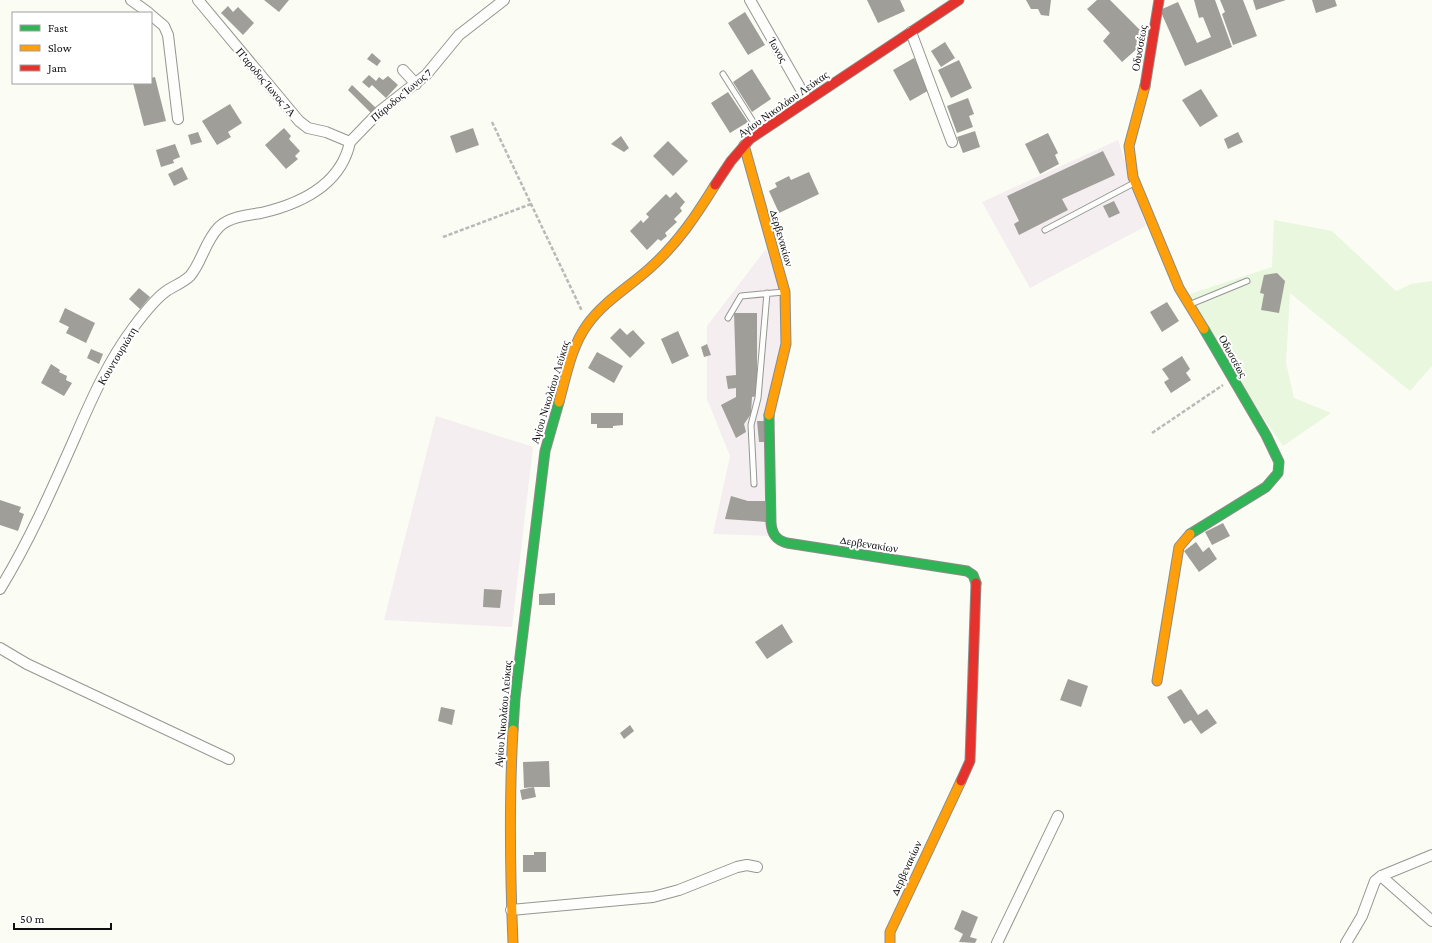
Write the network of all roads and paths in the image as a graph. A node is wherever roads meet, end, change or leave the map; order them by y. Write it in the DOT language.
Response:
graph roads {
  1 [pos="131,0"];
  2 [pos="198,0"];
  3 [pos="504,0"];
  4 [pos="750,0"];
  5 [pos="959,0"];
  6 [pos="1159,0"];
  7 [pos="147,12"];
  8 [pos="152,16"];
  9 [pos="911,32"];
  10 [pos="403,70"];
  11 [pos="723,74"];
  12 [pos="416,84"];
  13 [pos="807,100"];
  14 [pos="178,119"];
  15 [pos="492,122"];
  16 [pos="760,132"];
  17 [pos="350,142"];
  18 [pos="952,142"];
  19 [pos="744,145"];
  20 [pos="1136,183"];
  21 [pos="531,204"];
  22 [pos="1045,230"];
  23 [pos="443,237"];
  24 [pos="1247,281"];
  25 [pos="785,292"];
  26 [pos="767,293"];
  27 [pos="1190,304"];
  28 [pos="728,318"];
  29 [pos="588,324"];
  30 [pos="1232,378"];
  31 [pos="1152,433"];
  32 [pos="754,484"];
  33 [pos="0,589"];
  34 [pos="0,648"];
  35 [pos="1157,681"];
  36 [pos="229,760"];
  37 [pos="1058,816"];
  38 [pos="1432,855"];
  39 [pos="757,867"];
  40 [pos="1381,876"];
  41 [pos="511,910"];
  42 [pos="1432,921"];
  43 [pos="513,943"];
  44 [pos="890,943"];
  45 [pos="997,943"];
  46 [pos="1346,943"];
  1 -- 7 [label="street"];
  2 -- 17 [label="street, Π'αροδος Ίωνος 7Α"];
  3 -- 12 [label="street, Πάροδος Ίωνος 7"];
  4 -- 13 [label="street, Ίωνος"];
  5 -- 9 [label="street, Αγίου Νικολάου Λεύκας"];
  6 -- 20 [label="street, Οδυσσέως"];
  8 -- 14 [label="street"];
  9 -- 13 [label="street, Αγίου Νικολάου Λεύκας"];
  9 -- 18 [label="street"];
  10 -- 12 [label="street"];
  11 -- 16 [label="lane"];
  12 -- 17 [label="street, Πάροδος Ίωνος 7"];
  13 -- 16 [label="street, Αγίου Νικολάου Λεύκας"];
  15 -- 21 [label="path"];
  16 -- 19 [label="street, Αγίου Νικολάου Λεύκας"];
  17 -- 33 [label="street, Κουντουριώτη"];
  19 -- 25 [label="street, Δερβενακίων"];
  19 -- 29 [label="street, Αγίου Νικολάου Λεύκας"];
  20 -- 22 [label="lane"];
  20 -- 27 [label="street, Οδυσσέως"];
  21 -- 23 [label="path"];
  21 -- 29 [label="path"];
  24 -- 27 [label="lane"];
  25 -- 26 [label="lane"];
  25 -- 44 [label="street, Δερβενακίων"];
  26 -- 28 [label="lane"];
  26 -- 32 [label="lane"];
  27 -- 30 [label="street, Οδυσσέως"];
  29 -- 41 [label="street, Αγίου Νικολάου Λεύκας"];
  30 -- 31 [label="path"];
  30 -- 35 [label="street, Οδυσσέως"];
  34 -- 36 [label="street"];
  37 -- 45 [label="street"];
  38 -- 40 [label="street"];
  39 -- 41 [label="street"];
  40 -- 42 [label="street"];
  40 -- 46 [label="street"];
  41 -- 43 [label="street, Αγίου Νικολάου Λεύκας"];
}
